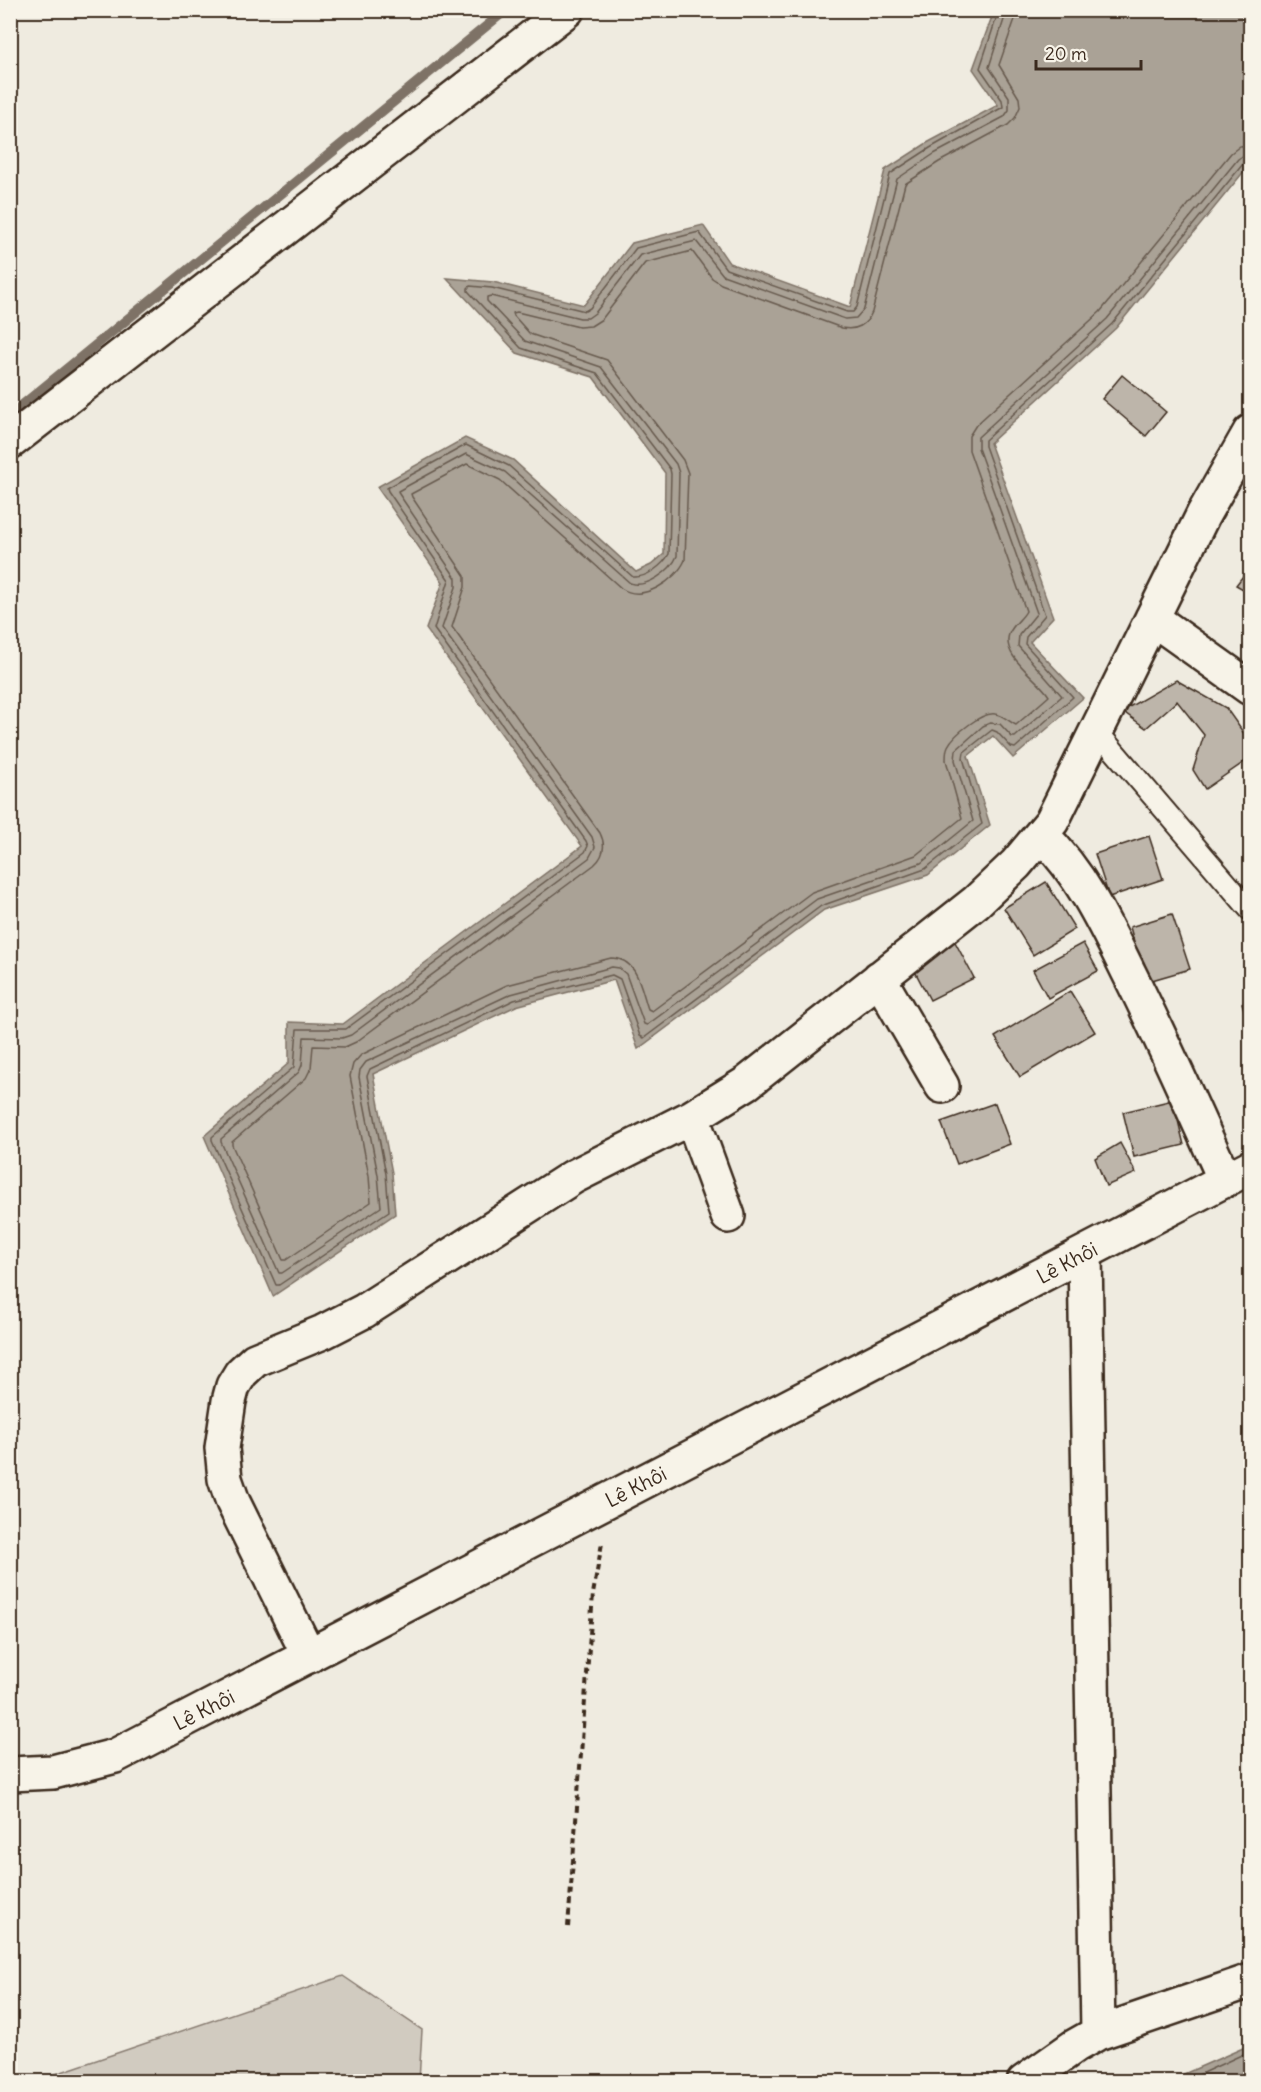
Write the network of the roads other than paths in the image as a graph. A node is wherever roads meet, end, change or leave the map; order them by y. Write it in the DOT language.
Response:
graph roads {
  1 [pos="567,10"];
  2 [pos="1251,432"];
  3 [pos="10,442"];
  4 [pos="1152,618"];
  5 [pos="1251,688"];
  6 [pos="1096,730"];
  7 [pos="1042,835"];
  8 [pos="1251,910"];
  9 [pos="879,978"];
  10 [pos="942,1086"];
  11 [pos="692,1117"];
  12 [pos="1238,1174"];
  13 [pos="728,1216"];
  14 [pos="1085,1254"];
  15 [pos="309,1656"];
  16 [pos="10,1774"];
  17 [pos="1251,1981"];
  18 [pos="1098,2034"];
  19 [pos="1024,2082"];
  1 -- 3 [label="street"];
  2 -- 4 [label="street"];
  4 -- 5 [label="street"];
  4 -- 6 [label="street"];
  6 -- 7 [label="street"];
  6 -- 8 [label="lane"];
  7 -- 9 [label="street"];
  7 -- 12 [label="street"];
  9 -- 10 [label="street"];
  9 -- 11 [label="street"];
  11 -- 13 [label="street"];
  11 -- 15 [label="street"];
  12 -- 14 [label="street, Lê Khôi"];
  14 -- 15 [label="street, Lê Khôi"];
  14 -- 18 [label="street"];
  15 -- 16 [label="street, Lê Khôi"];
  17 -- 18 [label="street"];
  18 -- 19 [label="street"];
}
